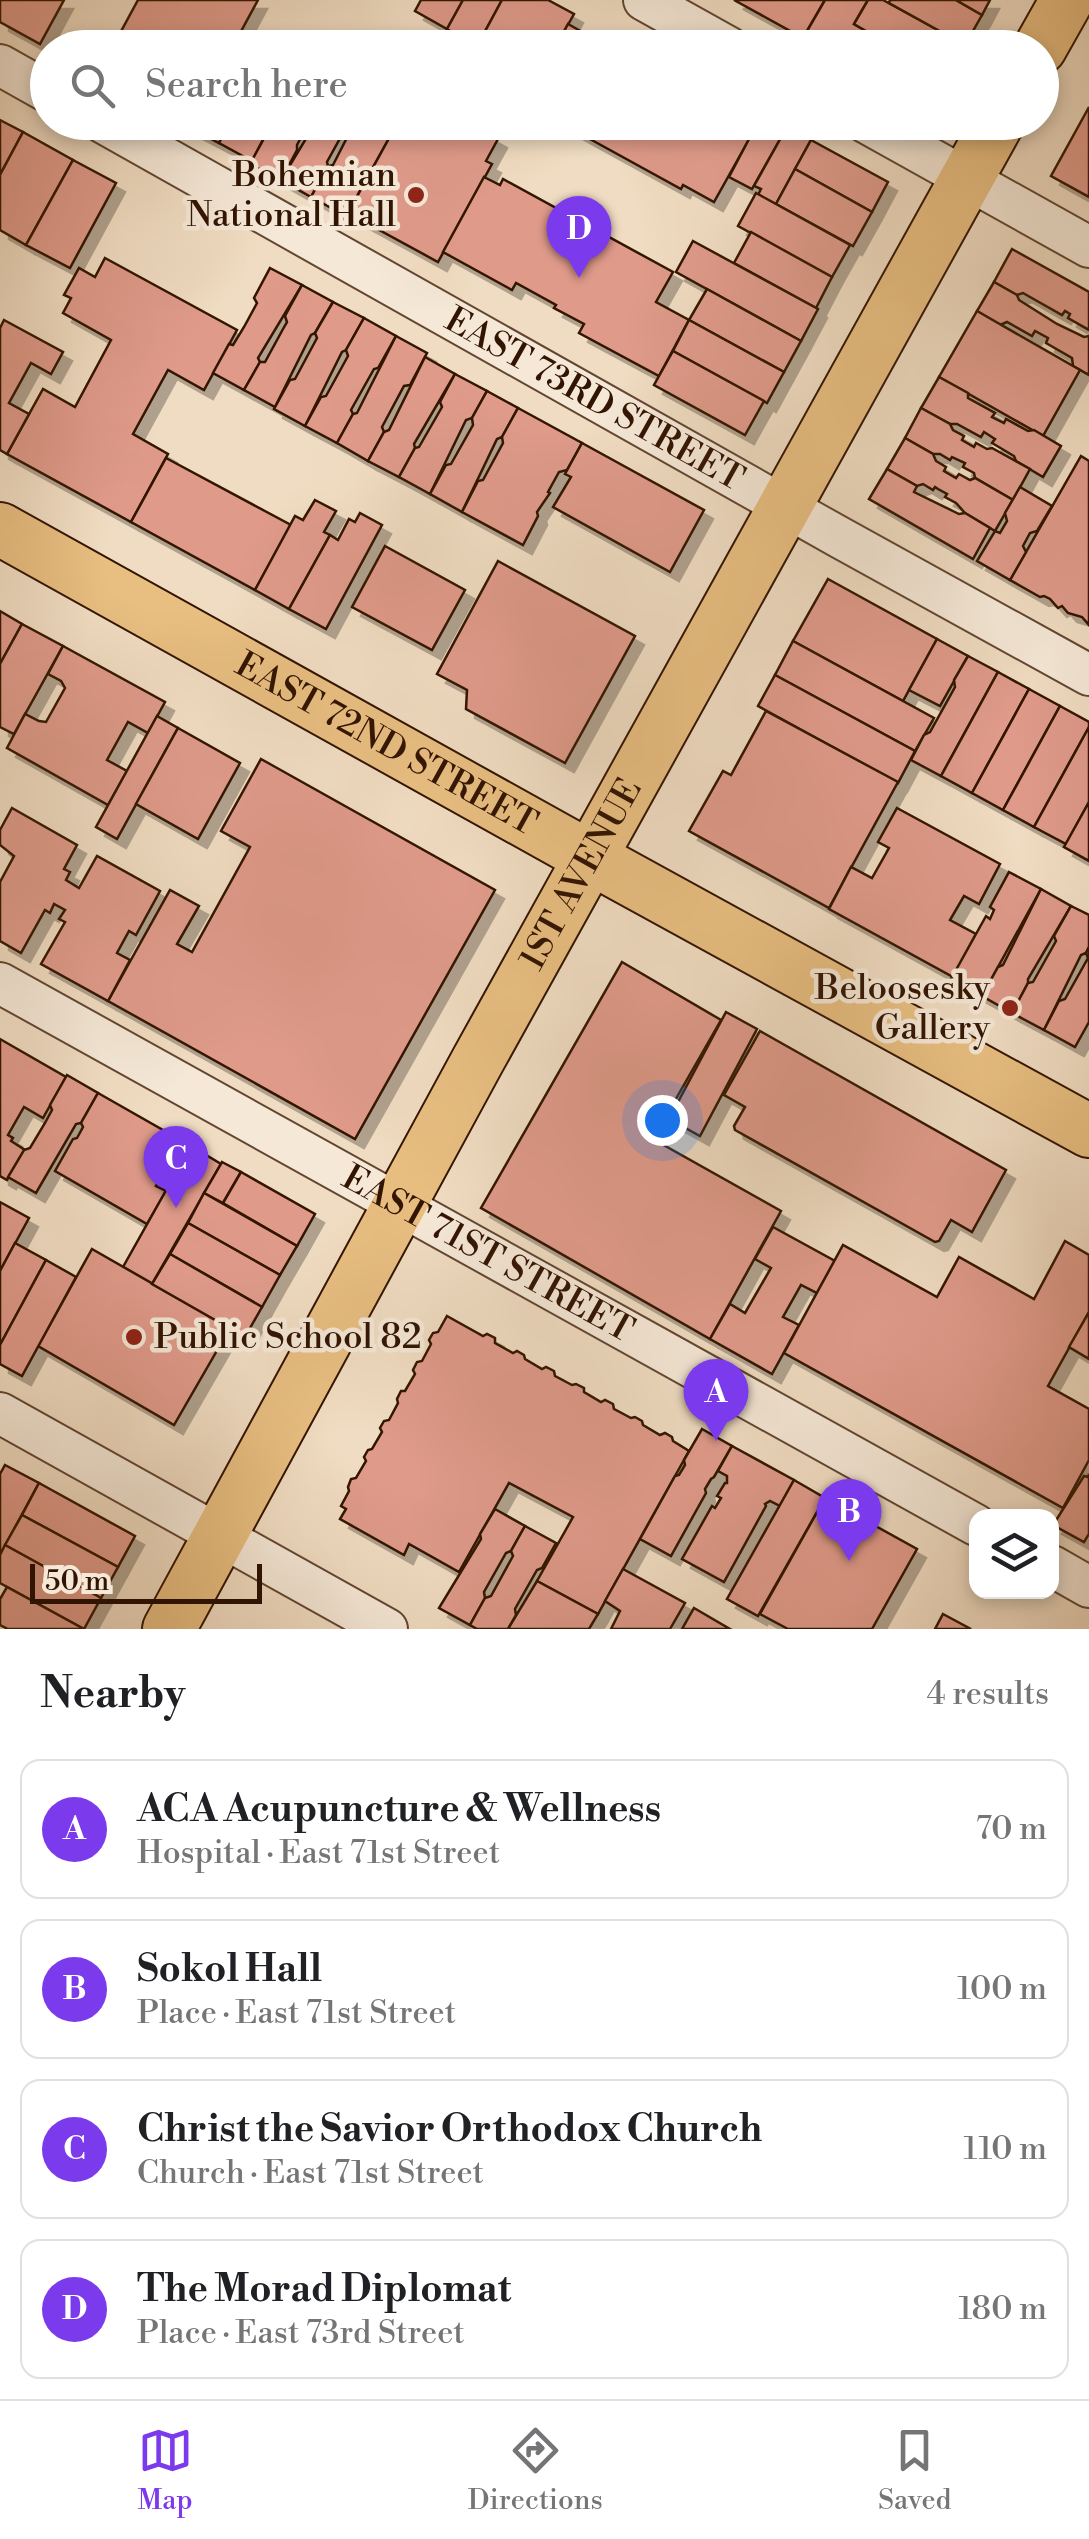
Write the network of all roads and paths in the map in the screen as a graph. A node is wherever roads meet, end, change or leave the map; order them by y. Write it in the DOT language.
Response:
graph roads {
  1 [pos="644,0"];
  2 [pos="1066,0"];
  3 [pos="698,30"];
  4 [pos="1050,30"];
  5 [pos="0,65"];
  6 [pos="30,82"];
  7 [pos="134,140"];
  8 [pos="897,140"];
  9 [pos="988,140"];
  10 [pos="967,179"];
  11 [pos="1089,247"];
  12 [pos="786,506"];
  13 [pos="0,529"];
  14 [pos="1089,675"];
  15 [pos="590,858"];
  16 [pos="0,983"];
  17 [pos="1089,1131"];
  18 [pos="401,1205"];
  19 [pos="0,1413"];
  20 [pos="969,1520"];
  21 [pos="220,1536"];
  22 [pos="1059,1570"];
  23 [pos="1089,1587"];
  24 [pos="169,1629"];
  25 [pos="387,1629"];
  1 -- 3 [label="street"];
  2 -- 4 [label="main road"];
  5 -- 6 [label="street"];
  7 -- 12 [label="street, EAST 73RD STREET"];
  8 -- 10 [label="street"];
  9 -- 10 [label="main road, 1ST AVENUE"];
  10 -- 11 [label="street"];
  10 -- 12 [label="main road, 1ST AVENUE"];
  12 -- 14 [label="street, EAST 73RD STREET"];
  12 -- 15 [label="main road, 1ST AVENUE"];
  13 -- 15 [label="main road, EAST 72ND STREET"];
  15 -- 17 [label="main road, EAST 72ND STREET"];
  15 -- 18 [label="main road, 1ST AVENUE"];
  16 -- 18 [label="street, EAST 71ST STREET"];
  18 -- 20 [label="street, EAST 71ST STREET"];
  18 -- 21 [label="main road, 1ST AVENUE"];
  19 -- 21 [label="street"];
  21 -- 24 [label="main road, 1ST AVENUE"];
  21 -- 25 [label="street"];
  22 -- 23 [label="street"];
}
